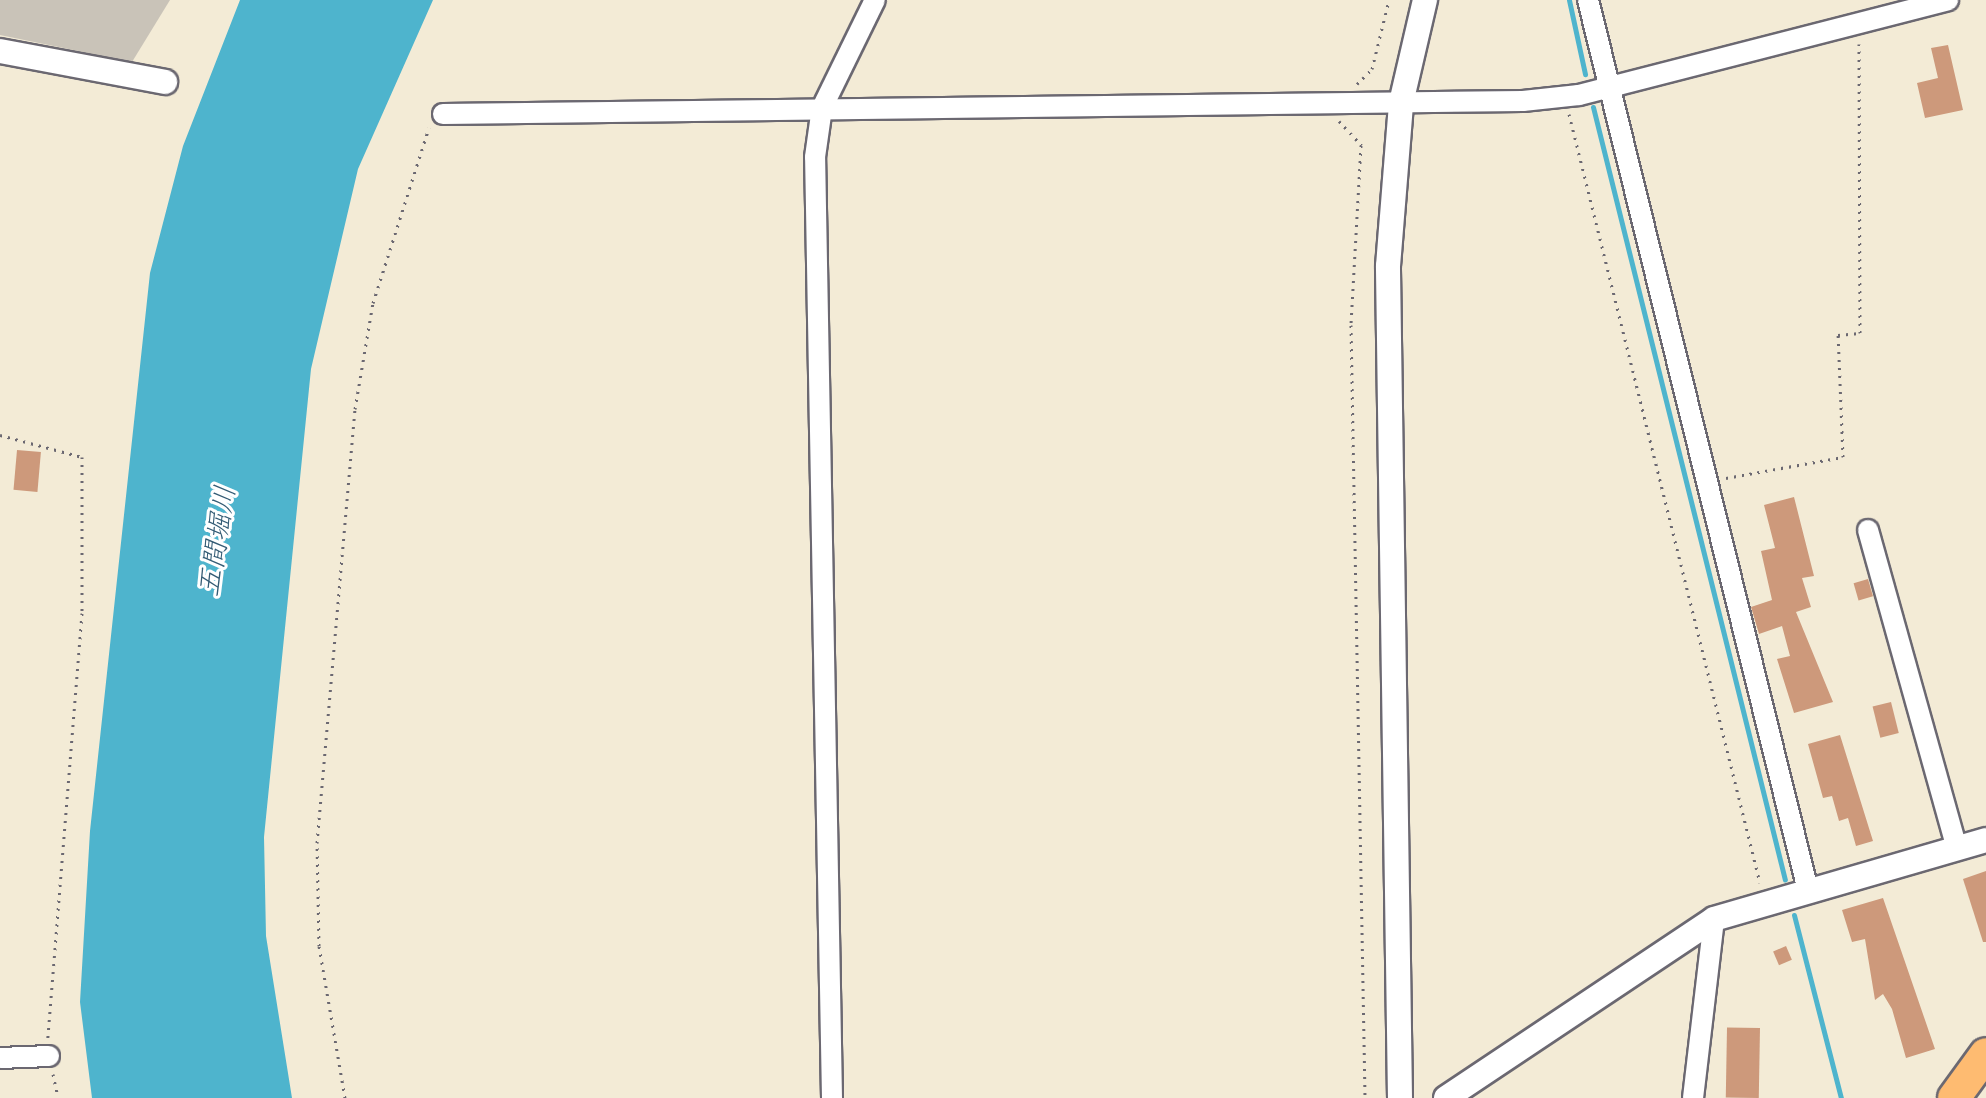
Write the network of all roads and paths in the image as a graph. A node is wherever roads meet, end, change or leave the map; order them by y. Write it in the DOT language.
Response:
graph roads {
  1 [pos="875,0"];
  2 [pos="1389,0"];
  3 [pos="1425,0"];
  4 [pos="1588,0"];
  5 [pos="1948,0"];
  6 [pos="1858,23"];
  7 [pos="0,51"];
  8 [pos="165,82"];
  9 [pos="1607,87"];
  10 [pos="1565,97"];
  11 [pos="1401,103"];
  12 [pos="1337,105"];
  13 [pos="822,108"];
  14 [pos="443,114"];
  15 [pos="0,435"];
  16 [pos="1703,483"];
  17 [pos="1868,530"];
  18 [pos="1986,840"];
  19 [pos="1957,849"];
  20 [pos="1808,890"];
  21 [pos="1765,902"];
  22 [pos="1714,919"];
  23 [pos="1986,1054"];
  24 [pos="49,1056"];
  25 [pos="0,1058"];
  26 [pos="58,1098"];
  27 [pos="345,1098"];
  28 [pos="832,1098"];
  29 [pos="1365,1098"];
  30 [pos="1400,1098"];
  31 [pos="1446,1098"];
  32 [pos="1693,1098"];
  33 [pos="1954,1098"];
  1 -- 13 [label="street"];
  2 -- 12 [label="path"];
  3 -- 11 [label="street"];
  4 -- 9 [label="street"];
  5 -- 6 [label="street"];
  6 -- 9 [label="street"];
  6 -- 16 [label="path"];
  7 -- 8 [label="street"];
  9 -- 10 [label="street"];
  9 -- 16 [label="street"];
  10 -- 11 [label="street"];
  10 -- 21 [label="path"];
  11 -- 12 [label="street"];
  11 -- 30 [label="street"];
  12 -- 13 [label="street"];
  12 -- 29 [label="path"];
  13 -- 14 [label="street"];
  13 -- 28 [label="street"];
  14 -- 27 [label="path"];
  15 -- 24 [label="path"];
  16 -- 20 [label="street"];
  17 -- 19 [label="street"];
  18 -- 19 [label="street"];
  19 -- 20 [label="street"];
  20 -- 21 [label="street"];
  21 -- 22 [label="street"];
  22 -- 31 [label="street"];
  22 -- 32 [label="street"];
  23 -- 33 [label="main road"];
  24 -- 25 [label="street"];
  24 -- 26 [label="path"];
}
